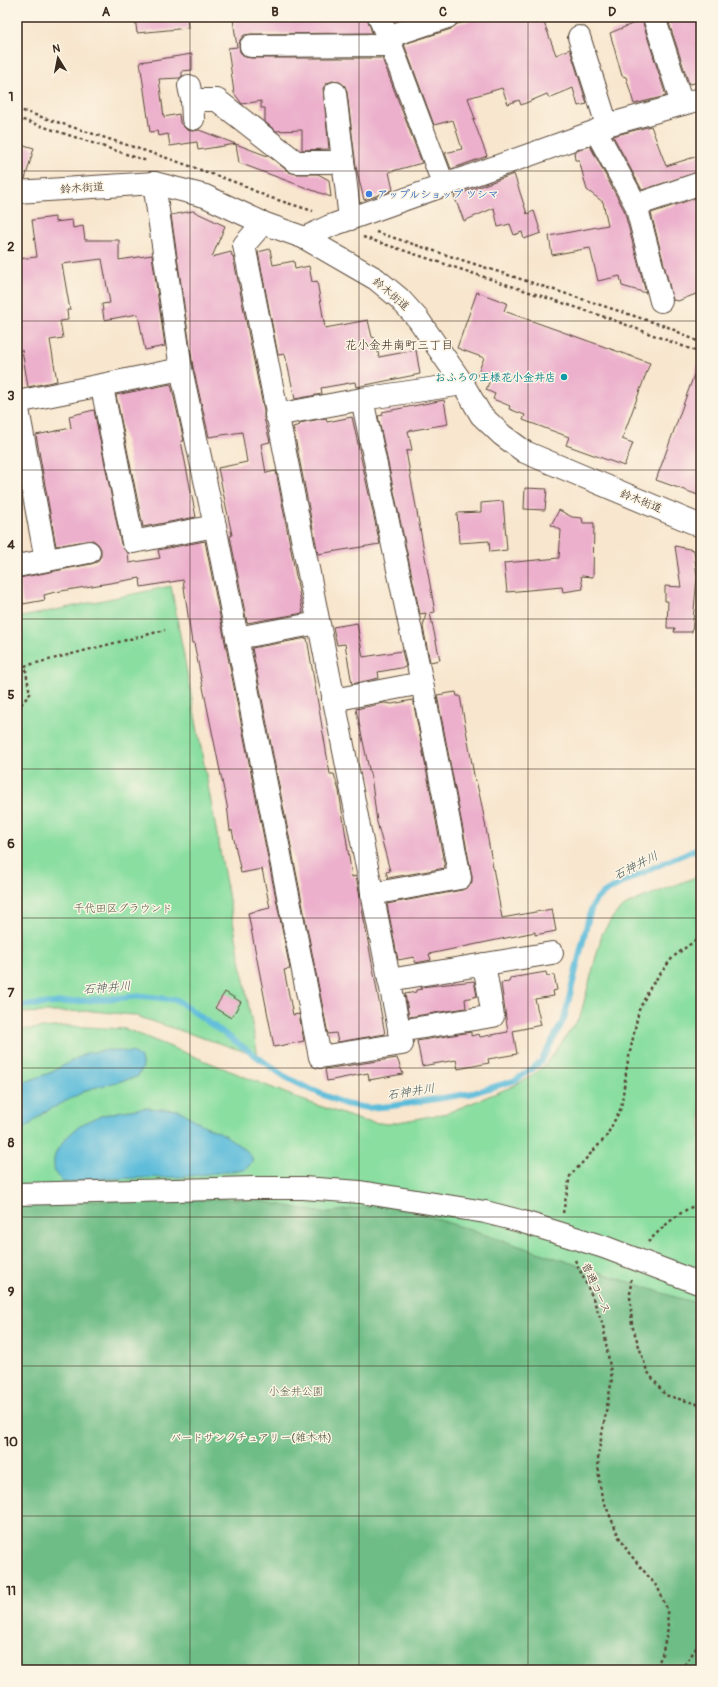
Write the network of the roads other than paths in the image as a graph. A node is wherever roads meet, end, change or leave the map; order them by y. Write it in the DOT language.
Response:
graph roads {
  1 [pos="378,17"];
  2 [pos="447,17"];
  3 [pos="654,17"];
  4 [pos="579,37"];
  5 [pos="389,41"];
  6 [pos="251,46"];
  7 [pos="335,93"];
  8 [pos="192,102"];
  9 [pos="692,102"];
  10 [pos="601,128"];
  11 [pos="342,162"];
  12 [pos="154,183"];
  13 [pos="701,184"];
  14 [pos="444,186"];
  15 [pos="17,192"];
  16 [pos="636,205"];
  17 [pos="350,219"];
  18 [pos="263,223"];
  19 [pos="305,238"];
  20 [pos="661,300"];
  21 [pos="181,369"];
  22 [pos="463,384"];
  23 [pos="102,386"];
  24 [pos="362,399"];
  25 [pos="17,403"];
  26 [pos="276,415"];
  27 [pos="215,526"];
  28 [pos="701,526"];
  29 [pos="89,552"];
  30 [pos="46,560"];
  31 [pos="17,566"];
  32 [pos="318,623"];
  33 [pos="237,638"];
  34 [pos="422,682"];
  35 [pos="333,700"];
  36 [pos="372,894"];
  37 [pos="552,953"];
  38 [pos="484,964"];
  39 [pos="389,980"];
  40 [pos="399,1031"];
  41 [pos="17,1194"];
  42 [pos="701,1284"];
  1 -- 5 [label="street"];
  2 -- 5 [label="street"];
  3 -- 9 [label="street"];
  4 -- 10 [label="street"];
  5 -- 6 [label="street"];
  5 -- 14 [label="street"];
  7 -- 11 [label="street"];
  8 -- 11 [label="street"];
  9 -- 10 [label="street"];
  10 -- 14 [label="street"];
  10 -- 16 [label="street"];
  11 -- 17 [label="street"];
  12 -- 15 [label="street, 鈴木街道"];
  12 -- 18 [label="street, 鈴木街道"];
  12 -- 21 [label="street"];
  13 -- 16 [label="street"];
  14 -- 17 [label="street"];
  16 -- 20 [label="street"];
  17 -- 19 [label="street"];
  18 -- 19 [label="street, 鈴木街道"];
  18 -- 26 [label="street"];
  19 -- 22 [label="street, 鈴木街道"];
  21 -- 23 [label="street"];
  21 -- 27 [label="street"];
  22 -- 24 [label="street"];
  22 -- 28 [label="street, 鈴木街道"];
  23 -- 25 [label="street"];
  23 -- 27 [label="street"];
  24 -- 26 [label="street"];
  24 -- 34 [label="street"];
  25 -- 30 [label="street"];
  26 -- 32 [label="street"];
  27 -- 33 [label="street"];
  29 -- 30 [label="street"];
  30 -- 31 [label="street"];
  32 -- 33 [label="street"];
  32 -- 35 [label="street"];
  33 -- 40 [label="street"];
  34 -- 35 [label="street"];
  34 -- 36 [label="street"];
  35 -- 36 [label="street"];
  36 -- 39 [label="street"];
  37 -- 38 [label="street"];
  38 -- 39 [label="street"];
  38 -- 40 [label="street"];
  39 -- 40 [label="street"];
  41 -- 42 [label="street"];
}
